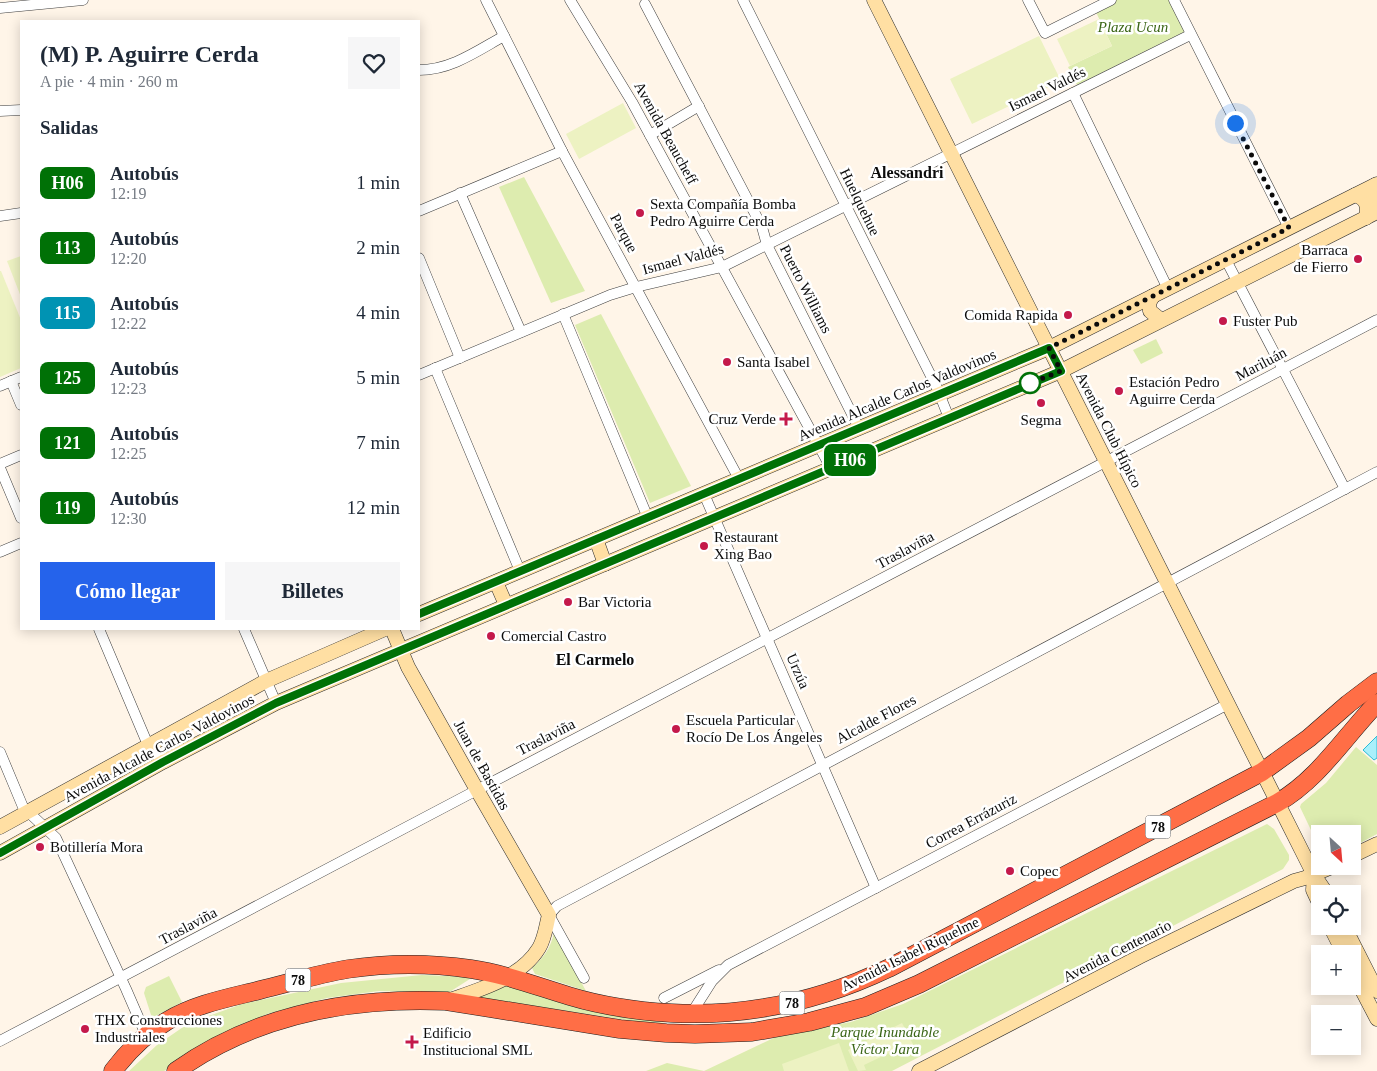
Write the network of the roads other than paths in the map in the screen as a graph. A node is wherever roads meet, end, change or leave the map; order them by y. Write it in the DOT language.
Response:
graph roads {
  1 [pos="83,0"];
  2 [pos="486,0"];
  3 [pos="570,0"];
  4 [pos="743,0"];
  5 [pos="874,0"];
  6 [pos="1028,0"];
  7 [pos="1111,0"];
  8 [pos="1174,0"];
  9 [pos="645,4"];
  10 [pos="0,8"];
  11 [pos="1190,35"];
  12 [pos="504,36"];
  13 [pos="420,70"];
  14 [pos="1073,93"];
  15 [pos="699,106"];
  16 [pos="20,110"];
  17 [pos="0,112"];
  18 [pos="650,135"];
  19 [pos="562,151"];
  20 [pos="951,153"];
  21 [pos="1376,184"];
  22 [pos="460,193"];
  23 [pos="1355,195"];
  24 [pos="1377,201"];
  25 [pos="845,206"];
  26 [pos="1330,208"];
  27 [pos="420,210"];
  28 [pos="20,213"];
  29 [pos="1372,215"];
  30 [pos="0,216"];
  31 [pos="1307,219"];
  32 [pos="1289,228"];
  33 [pos="1342,230"];
  34 [pos="1320,241"];
  35 [pos="767,245"];
  36 [pos="420,260"];
  37 [pos="1226,260"];
  38 [pos="722,267"];
  39 [pos="1238,282"];
  40 [pos="636,287"];
  41 [pos="1168,289"];
  42 [pos="1153,296"];
  43 [pos="1130,308"];
  44 [pos="563,314"];
  45 [pos="1161,320"];
  46 [pos="1377,320"];
  47 [pos="1145,329"];
  48 [pos="521,332"];
  49 [pos="1049,348"];
  50 [pos="460,358"];
  51 [pos="435,368"];
  52 [pos="1283,369"];
  53 [pos="1061,371"];
  54 [pos="420,375"];
  55 [pos="20,378"];
  56 [pos="0,386"];
  57 [pos="13,386"];
  58 [pos="940,394"];
  59 [pos="20,403"];
  60 [pos="949,418"];
  61 [pos="859,428"];
  62 [pos="819,446"];
  63 [pos="20,455"];
  64 [pos="1106,461"];
  65 [pos="0,464"];
  66 [pos="0,468"];
  67 [pos="831,468"];
  68 [pos="1377,472"];
  69 [pos="739,479"];
  70 [pos="1345,489"];
  71 [pos="704,494"];
  72 [pos="20,516"];
  73 [pos="648,518"];
  74 [pos="714,518"];
  75 [pos="596,539"];
  76 [pos="20,543"];
  77 [pos="0,552"];
  78 [pos="605,564"];
  79 [pos="520,571"];
  80 [pos="496,582"];
  81 [pos="1167,582"];
  82 [pos="506,605"];
  83 [pos="420,614"];
  84 [pos="99,630"];
  85 [pos="244,630"];
  86 [pos="382,630"];
  87 [pos="392,630"];
  88 [pos="767,639"];
  89 [pos="400,650"];
  90 [pos="266,681"];
  91 [pos="1377,682"];
  92 [pos="276,703"];
  93 [pos="1377,703"];
  94 [pos="1228,704"];
  95 [pos="148,745"];
  96 [pos="0,752"];
  97 [pos="163,762"];
  98 [pos="822,765"];
  99 [pos="1262,772"];
  100 [pos="477,790"];
  101 [pos="1277,803"];
  102 [pos="29,811"];
  103 [pos="0,827"];
  104 [pos="46,828"];
  105 [pos="1377,844"];
  106 [pos="1361,852"];
  107 [pos="0,853"];
  108 [pos="1311,869"];
  109 [pos="1314,875"];
  110 [pos="1313,885"];
  111 [pos="1321,885"];
  112 [pos="876,888"];
  113 [pos="549,915"];
  114 [pos="728,965"];
  115 [pos="1361,975"];
  116 [pos="508,976"];
  117 [pos="584,978"];
  118 [pos="121,979"];
  119 [pos="1361,981"];
  120 [pos="1377,991"];
  121 [pos="664,998"];
  122 [pos="446,1001"];
  123 [pos="691,1014"];
  124 [pos="1377,1019"];
  125 [pos="146,1035"];
  126 [pos="0,1041"];
  127 [pos="113,1071"];
  128 [pos="176,1071"];
  129 [pos="919,1071"];
  1 -- 10 [label="street"];
  2 -- 12 [label="street, Parque"];
  3 -- 18 [label="street, Avenida Beaucheff"];
  4 -- 25 [label="street, Huelquehue"];
  5 -- 20 [label="main road, Avenida Club Hípico"];
  6 -- 7 [label="street"];
  8 -- 11 [label="street"];
  9 -- 15 [label="street, Puerto Williams"];
  11 -- 14 [label="street, Ismael Valdés"];
  11 -- 32 [label="street"];
  12 -- 13 [label="street"];
  12 -- 19 [label="street, Parque"];
  14 -- 20 [label="street, Ismael Valdés"];
  14 -- 41 [label="street"];
  15 -- 18 [label="street"];
  15 -- 35 [label="street, Puerto Williams"];
  16 -- 17 [label="street"];
  18 -- 38 [label="street, Avenida Beaucheff"];
  19 -- 22 [label="street"];
  19 -- 40 [label="street, Parque"];
  20 -- 25 [label="street, Ismael Valdés"];
  20 -- 49 [label="main road, Avenida Club Hípico"];
  21 -- 23 [label="main road, Avenida Alcalde Carlos Valdovinos"];
  21 -- 24 [label="main road"];
  22 -- 27 [label="street"];
  22 -- 48 [label="street"];
  23 -- 26 [label="main road, Avenida Alcalde Carlos Valdovinos"];
  23 -- 29 [label="main road"];
  25 -- 35 [label="street, Ismael Valdés"];
  25 -- 58 [label="street, Huelquehue"];
  26 -- 31 [label="main road, Avenida Alcalde Carlos Valdovinos"];
  26 -- 33 [label="main road"];
  28 -- 30 [label="street"];
  29 -- 33 [label="main road, Avenida Alcalde Carlos Valdovinos"];
  31 -- 32 [label="main road, Avenida Alcalde Carlos Valdovinos"];
  31 -- 34 [label="main road"];
  32 -- 37 [label="main road, Avenida Alcalde Carlos Valdovinos"];
  33 -- 34 [label="main road, Avenida Alcalde Carlos Valdovinos"];
  34 -- 39 [label="main road, Avenida Alcalde Carlos Valdovinos"];
  35 -- 38 [label="street, Ismael Valdés"];
  35 -- 61 [label="street, Puerto Williams"];
  36 -- 50 [label="street"];
  37 -- 39 [label="street"];
  37 -- 41 [label="main road, Avenida Alcalde Carlos Valdovinos"];
  38 -- 40 [label="street, Ismael Valdés"];
  38 -- 62 [label="street, Avenida Beaucheff"];
  39 -- 45 [label="main road, Avenida Alcalde Carlos Valdovinos"];
  39 -- 52 [label="street"];
  40 -- 44 [label="street, Ismael Valdés"];
  40 -- 69 [label="street, Parque"];
  41 -- 42 [label="main road, Avenida Alcalde Carlos Valdovinos"];
  42 -- 43 [label="main road, Avenida Alcalde Carlos Valdovinos"];
  42 -- 45 [label="main road"];
  43 -- 47 [label="main road"];
  43 -- 49 [label="main road, Avenida Alcalde Carlos Valdovinos"];
  44 -- 48 [label="street, Ismael Valdés"];
  44 -- 73 [label="street"];
  45 -- 47 [label="main road, Avenida Alcalde Carlos Valdovinos"];
  46 -- 52 [label="street, Mariluán"];
  47 -- 53 [label="main road, Avenida Alcalde Carlos Valdovinos"];
  48 -- 50 [label="street, Ismael Valdés"];
  49 -- 53 [label="main road, Avenida Club Hípico"];
  49 -- 58 [label="main road, Avenida Alcalde Carlos Valdovinos"];
  50 -- 51 [label="street, Ismael Valdés"];
  51 -- 54 [label="street, Ismael Valdés"];
  51 -- 79 [label="street"];
  52 -- 64 [label="street, Mariluán"];
  52 -- 70 [label="street"];
  53 -- 60 [label="main road, Avenida Alcalde Carlos Valdovinos"];
  53 -- 64 [label="main road, Avenida Club Hípico"];
  55 -- 57 [label="street"];
  56 -- 57 [label="street"];
  57 -- 59 [label="street"];
  58 -- 60 [label="street, Huelquehue"];
  58 -- 61 [label="main road, Avenida Alcalde Carlos Valdovinos"];
  60 -- 67 [label="main road, Avenida Alcalde Carlos Valdovinos"];
  61 -- 62 [label="main road, Avenida Alcalde Carlos Valdovinos"];
  62 -- 67 [label="street, Avenida Beaucheff"];
  62 -- 69 [label="main road, Avenida Alcalde Carlos Valdovinos"];
  63 -- 65 [label="street"];
  64 -- 81 [label="main road, Avenida Club Hípico"];
  64 -- 88 [label="street, Traslaviña"];
  66 -- 72 [label="street"];
  67 -- 74 [label="main road, Avenida Alcalde Carlos Valdovinos"];
  68 -- 70 [label="street"];
  69 -- 71 [label="main road, Avenida Alcalde Carlos Valdovinos"];
  70 -- 81 [label="street"];
  71 -- 73 [label="main road, Avenida Alcalde Carlos Valdovinos"];
  71 -- 74 [label="street, Urzúa"];
  73 -- 75 [label="main road, Avenida Alcalde Carlos Valdovinos"];
  74 -- 78 [label="main road, Avenida Alcalde Carlos Valdovinos"];
  74 -- 88 [label="street, Urzúa"];
  75 -- 78 [label="main road"];
  75 -- 79 [label="main road, Avenida Alcalde Carlos Valdovinos"];
  76 -- 77 [label="street"];
  78 -- 82 [label="main road, Avenida Alcalde Carlos Valdovinos"];
  79 -- 80 [label="main road, Avenida Alcalde Carlos Valdovinos"];
  80 -- 82 [label="main road"];
  80 -- 83 [label="main road, Avenida Alcalde Carlos Valdovinos"];
  81 -- 94 [label="main road, Avenida Club Hípico"];
  81 -- 98 [label="street, Alcalde Flores"];
  82 -- 89 [label="main road, Avenida Alcalde Carlos Valdovinos"];
  84 -- 95 [label="street"];
  85 -- 90 [label="street"];
  86 -- 90 [label="main road, Avenida Alcalde Carlos Valdovinos"];
  87 -- 89 [label="main road, Juan de Bastidas"];
  88 -- 98 [label="street, Urzúa"];
  88 -- 100 [label="street, Traslaviña"];
  89 -- 92 [label="main road, Avenida Alcalde Carlos Valdovinos"];
  89 -- 100 [label="main road, Juan de Bastidas"];
  90 -- 92 [label="street"];
  90 -- 95 [label="main road, Avenida Alcalde Carlos Valdovinos"];
  91 -- 99 [label="highway, Avenida Isabel Riquelme / 78"];
  92 -- 97 [label="main road, Avenida Alcalde Carlos Valdovinos"];
  93 -- 101 [label="highway, Avenida Isabel Riquelme / 78"];
  94 -- 99 [label="main road, Avenida Club Hípico"];
  94 -- 112 [label="street, Correa Errázuriz"];
  95 -- 97 [label="street"];
  95 -- 102 [label="main road, Avenida Alcalde Carlos Valdovinos"];
  96 -- 102 [label="street"];
  97 -- 104 [label="main road, Avenida Alcalde Carlos Valdovinos"];
  98 -- 112 [label="street, Urzúa"];
  98 -- 113 [label="street, Alcalde Flores"];
  99 -- 101 [label="main road, Avenida Club Hípico"];
  99 -- 123 [label="highway, Avenida Isabel Riquelme / 78"];
  100 -- 113 [label="main road, Juan de Bastidas"];
  100 -- 118 [label="street, Traslaviña"];
  101 -- 108 [label="main road, Avenida Club Hípico"];
  101 -- 122 [label="highway, Avenida Isabel Riquelme / 78"];
  102 -- 103 [label="main road, Avenida Alcalde Carlos Valdovinos"];
  102 -- 104 [label="street"];
  104 -- 107 [label="main road, Avenida Alcalde Carlos Valdovinos"];
  104 -- 118 [label="street"];
  105 -- 106 [label="main road"];
  109 -- 110 [label="main road, Avenida Club Hípico"];
  109 -- 111 [label="main road, Avenida Club Hípico"];
  109 -- 129 [label="main road, Avenida Centenario"];
  112 -- 114 [label="street, Correa Errázuriz"];
  113 -- 116 [label="main road"];
  113 -- 117 [label="street, Juan de Bastidas"];
  114 -- 121 [label="street, Correa Errázuriz"];
  114 -- 123 [label="street, Correa Errázuriz"];
  115 -- 120 [label="main road"];
  116 -- 122 [label="main road"];
  116 -- 123 [label="highway, Avenida Isabel Riquelme / 78"];
  116 -- 125 [label="highway, Avenida Isabel Riquelme / 78"];
  118 -- 125 [label="street"];
  118 -- 126 [label="street, Traslaviña"];
  119 -- 124 [label="main road"];
  122 -- 128 [label="highway, Avenida Isabel Riquelme / 78"];
  125 -- 127 [label="highway, Avenida Isabel Riquelme / 78"];
}
